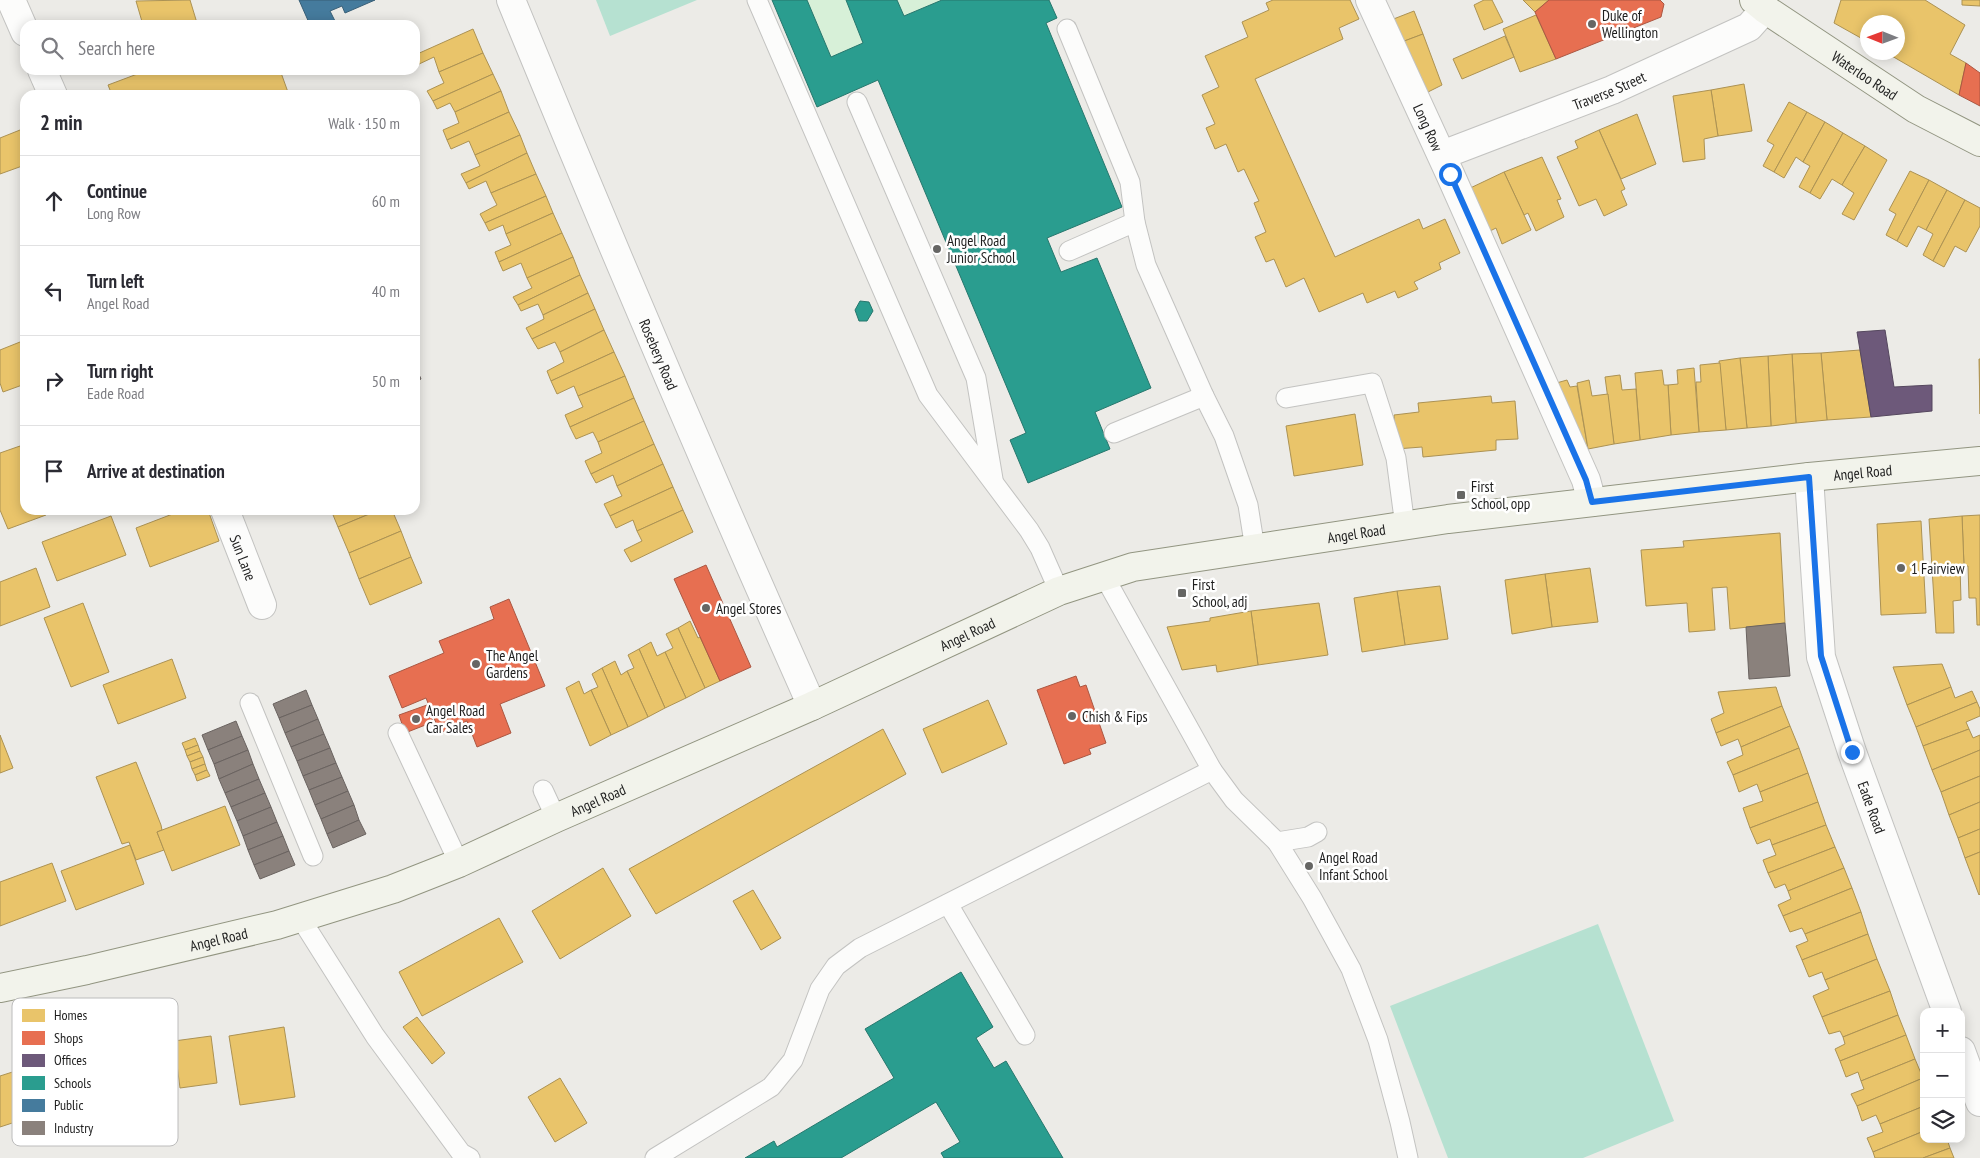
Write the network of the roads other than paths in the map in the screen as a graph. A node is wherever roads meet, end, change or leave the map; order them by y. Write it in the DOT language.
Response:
graph roads {
  1 [pos="11,0"];
  2 [pos="511,0"];
  3 [pos="757,0"];
  4 [pos="1370,0"];
  5 [pos="1760,5"];
  6 [pos="20,21"];
  7 [pos="1067,29"];
  8 [pos="44,75"];
  9 [pos="51,90"];
  10 [pos="857,102"];
  11 [pos="1980,142"];
  12 [pos="1442,155"];
  13 [pos="1135,222"];
  14 [pos="1068,251"];
  15 [pos="1204,396"];
  16 [pos="1286,398"];
  17 [pos="1114,433"];
  18 [pos="1980,461"];
  19 [pos="1809,477"];
  20 [pos="994,483"];
  21 [pos="1592,502"];
  22 [pos="227,515"];
  23 [pos="1405,526"];
  24 [pos="1255,549"];
  25 [pos="1104,576"];
  26 [pos="1059,591"];
  27 [pos="262,605"];
  28 [pos="250,703"];
  29 [pos="812,706"];
  30 [pos="398,732"];
  31 [pos="1212,770"];
  32 [pos="543,790"];
  33 [pos="556,818"];
  34 [pos="1317,832"];
  35 [pos="1277,842"];
  36 [pos="313,856"];
  37 [pos="459,864"];
  38 [pos="948,904"];
  39 [pos="301,919"];
  40 [pos="0,988"];
  41 [pos="1946,1008"];
  42 [pos="1024,1035"];
  43 [pos="1962,1053"];
  44 [pos="1980,1102"];
  45 [pos="470,1158"];
  46 [pos="655,1158"];
  47 [pos="1408,1158"];
  1 -- 6 [label="street"];
  2 -- 29 [label="street, Rosebery Road"];
  3 -- 20 [label="lane"];
  4 -- 12 [label="street, Long Row"];
  5 -- 11 [label="street, Waterloo Road"];
  5 -- 12 [label="street, Traverse Street"];
  7 -- 13 [label="lane"];
  8 -- 9 [label="street"];
  10 -- 20 [label="lane"];
  12 -- 21 [label="street, Long Row"];
  13 -- 14 [label="lane"];
  13 -- 15 [label="lane"];
  15 -- 17 [label="lane"];
  15 -- 24 [label="lane"];
  16 -- 23 [label="lane"];
  18 -- 19 [label="street, Angel Road"];
  19 -- 21 [label="street, Angel Road"];
  19 -- 41 [label="street, Eade Road"];
  20 -- 26 [label="lane"];
  21 -- 23 [label="street, Angel Road"];
  22 -- 27 [label="street, Sun Lane"];
  23 -- 24 [label="street, Angel Road"];
  24 -- 25 [label="street, Angel Road"];
  25 -- 26 [label="street, Angel Road"];
  25 -- 31 [label="lane"];
  26 -- 29 [label="street, Angel Road"];
  28 -- 36 [label="lane"];
  29 -- 33 [label="street, Angel Road"];
  30 -- 37 [label="lane"];
  31 -- 35 [label="lane"];
  31 -- 38 [label="lane"];
  32 -- 33 [label="lane"];
  33 -- 37 [label="street, Angel Road"];
  34 -- 35 [label="lane"];
  35 -- 47 [label="lane"];
  37 -- 39 [label="street, Angel Road"];
  38 -- 42 [label="lane"];
  38 -- 46 [label="lane"];
  39 -- 40 [label="street, Angel Road"];
  39 -- 45 [label="lane"];
  43 -- 44 [label="street"];
}
